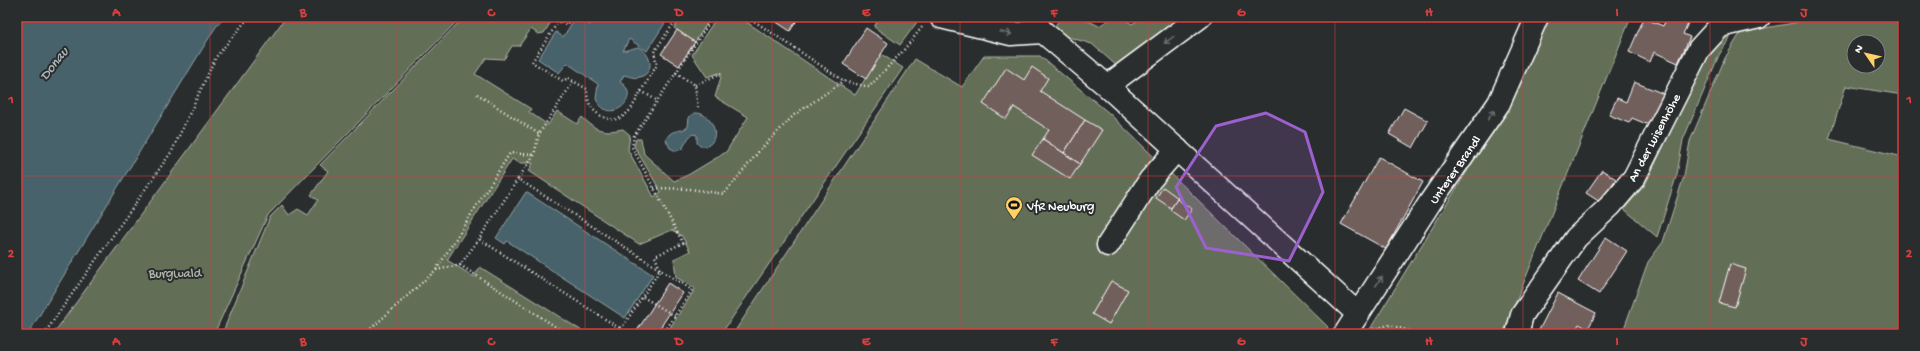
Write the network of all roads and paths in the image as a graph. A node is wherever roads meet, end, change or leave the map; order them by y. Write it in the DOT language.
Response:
graph roads {
  1 [pos="249,17"];
  2 [pos="559,17"];
  3 [pos="565,17"];
  4 [pos="572,17"];
  5 [pos="579,17"];
  6 [pos="667,17"];
  7 [pos="678,17"];
  8 [pos="713,17"];
  9 [pos="748,17"];
  10 [pos="1200,17"];
  11 [pos="1537,17"];
  12 [pos="1759,17"];
  13 [pos="933,20"];
  14 [pos="560,22"];
  15 [pos="675,22"];
  16 [pos="1037,24"];
  17 [pos="592,25"];
  18 [pos="724,72"];
  19 [pos="676,73"];
  20 [pos="844,81"];
  21 [pos="573,82"];
  22 [pos="695,85"];
  23 [pos="1107,86"];
  24 [pos="641,91"];
  25 [pos="477,94"];
  26 [pos="658,101"];
  27 [pos="698,109"];
  28 [pos="539,134"];
  29 [pos="1177,149"];
  30 [pos="534,155"];
  31 [pos="518,179"];
  32 [pos="653,188"];
  33 [pos="479,238"];
  34 [pos="1108,245"];
  35 [pos="460,265"];
  36 [pos="436,270"];
  37 [pos="660,270"];
  38 [pos="643,297"];
  39 [pos="674,316"];
  40 [pos="1364,322"];
  41 [pos="619,328"];
  42 [pos="44,334"];
  43 [pos="365,334"];
  44 [pos="567,334"];
  45 [pos="615,334"];
  46 [pos="663,334"];
  47 [pos="1345,334"];
  48 [pos="1419,334"];
  49 [pos="1517,334"];
  1 -- 42 [label="path"];
  2 -- 14 [label="path"];
  3 -- 14 [label="path"];
  4 -- 14 [label="path"];
  5 -- 17 [label="path"];
  6 -- 15 [label="path"];
  7 -- 15 [label="path"];
  8 -- 19 [label="path"];
  9 -- 20 [label="path"];
  10 -- 23 [label="street, one-way"];
  40 -- 11 [label="street, Unterer Brandl, one-way"];
  12 -- 49 [label="street, An der Luisenhöhe"];
  13 -- 16 [label="street, one-way"];
  13 -- 20 [label="path"];
  14 -- 21 [label="path"];
  15 -- 24 [label="path"];
  16 -- 23 [label="street"];
  18 -- 22 [label="path"];
  19 -- 22 [label="path"];
  19 -- 26 [label="path"];
  20 -- 32 [label="path"];
  21 -- 24 [label="path"];
  21 -- 28 [label="path"];
  22 -- 27 [label="path"];
  23 -- 29 [label="street"];
  24 -- 26 [label="path"];
  25 -- 28 [label="path"];
  26 -- 32 [label="path"];
  28 -- 30 [label="path"];
  29 -- 34 [label="street"];
  29 -- 40 [label="street"];
  30 -- 31 [label="path"];
  30 -- 36 [label="path"];
  31 -- 33 [label="path"];
  31 -- 37 [label="path"];
  32 -- 37 [label="path"];
  33 -- 35 [label="path"];
  33 -- 41 [label="path"];
  35 -- 36 [label="path"];
  35 -- 44 [label="path"];
  36 -- 43 [label="path"];
  37 -- 38 [label="path"];
  37 -- 39 [label="path"];
  38 -- 39 [label="path"];
  38 -- 41 [label="path"];
  39 -- 46 [label="path"];
  40 -- 47 [label="street, Unterer Brandl"];
  40 -- 48 [label="path"];
  41 -- 45 [label="path"];
}
